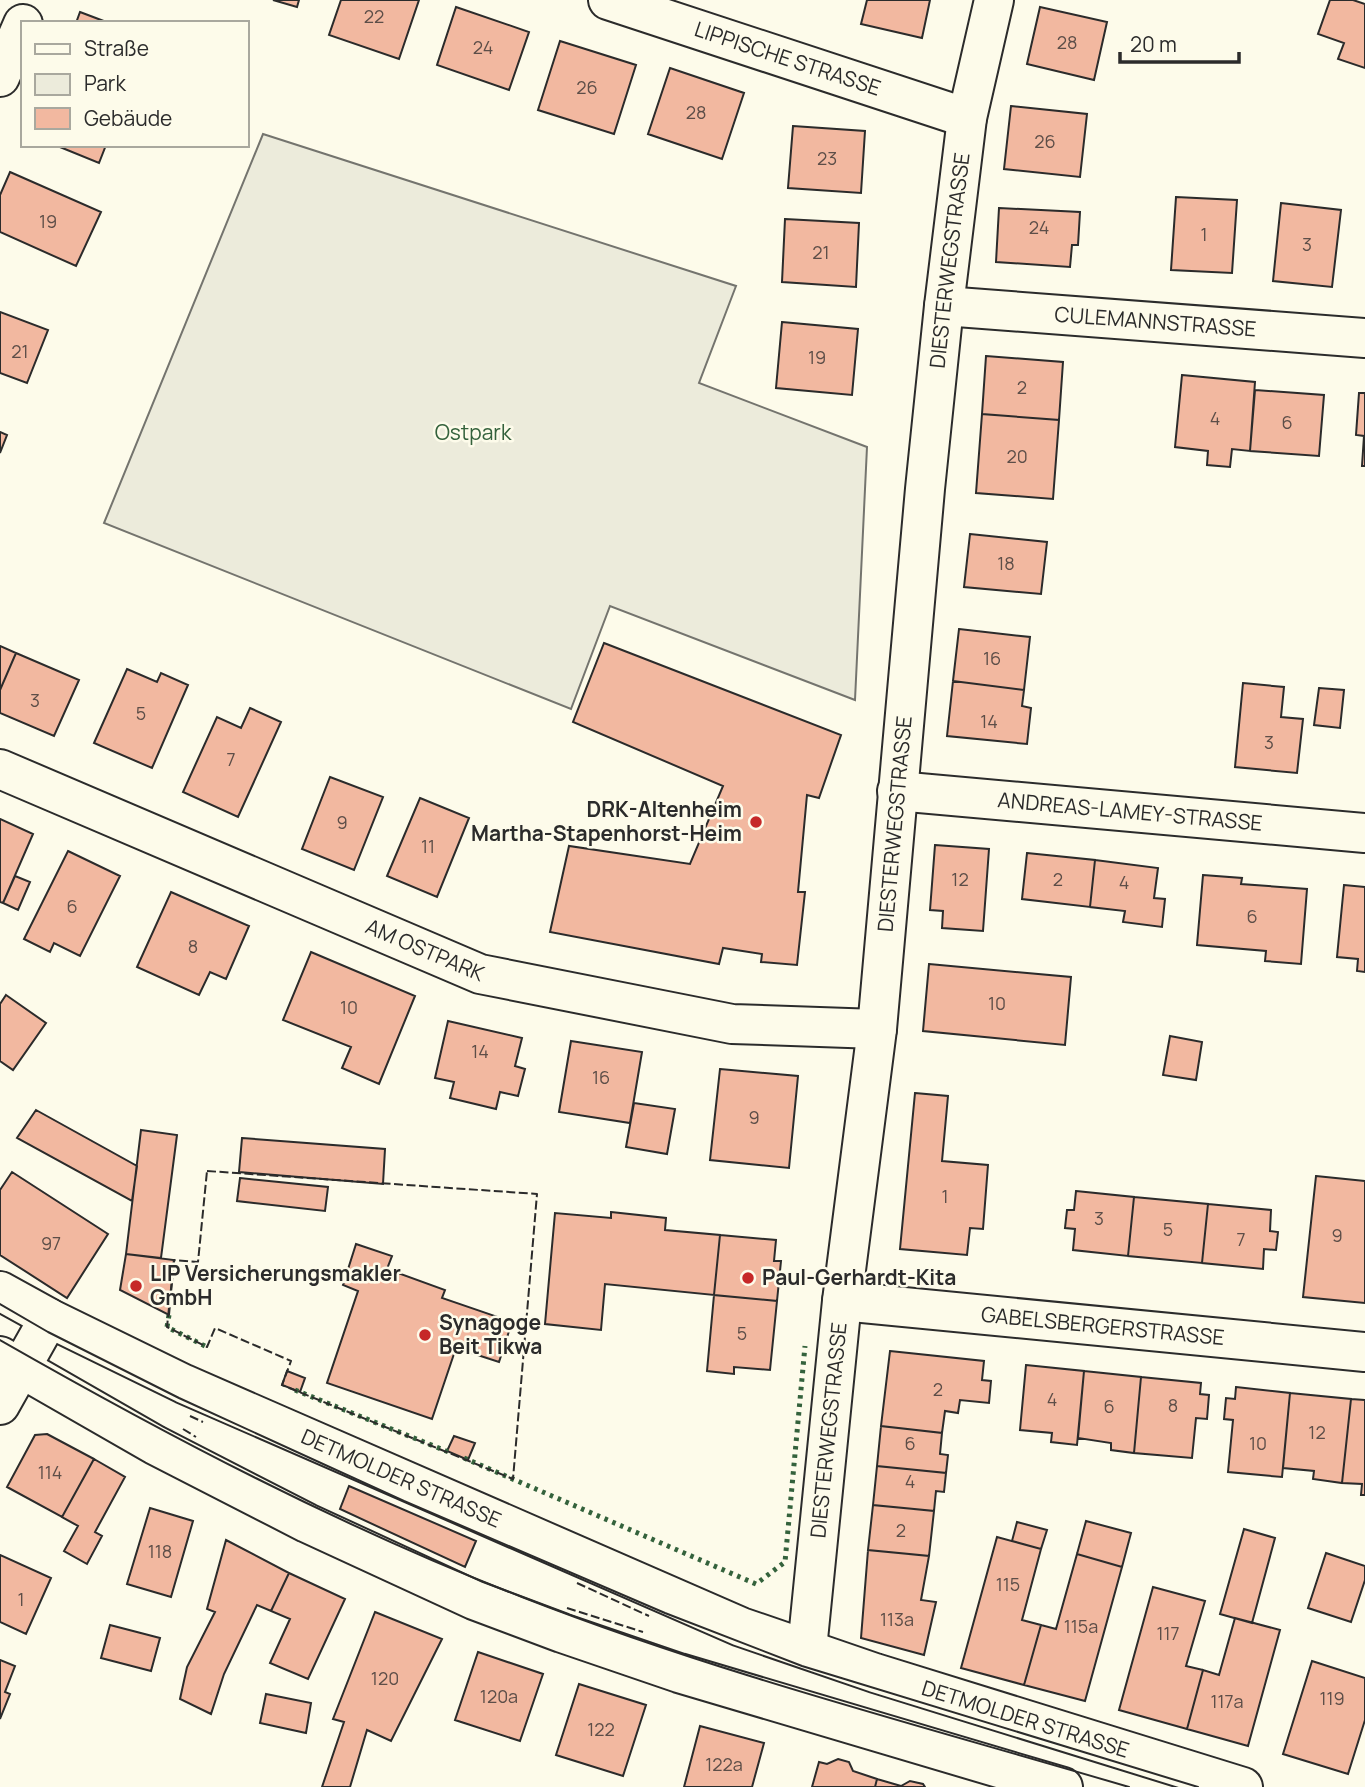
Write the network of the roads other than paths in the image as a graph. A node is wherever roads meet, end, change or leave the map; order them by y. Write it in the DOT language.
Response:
graph roads {
  1 [pos="33,0"];
  2 [pos="608,0"];
  3 [pos="994,0"];
  4 [pos="24,21"];
  5 [pos="21,28"];
  6 [pos="0,77"];
  7 [pos="967,118"];
  8 [pos="944,306"];
  9 [pos="1365,338"];
  10 [pos="0,769"];
  11 [pos="897,791"];
  12 [pos="1365,834"];
  13 [pos="877,1029"];
  14 [pos="0,1291"];
  15 [pos="842,1301"];
  16 [pos="49,1318"];
  17 [pos="1365,1352"];
  18 [pos="10,1362"];
  19 [pos="0,1405"];
  20 [pos="807,1649"];
  21 [pos="788,1707"];
  22 [pos="1063,1787"];
  23 [pos="1242,1787"];
  1 -- 4 [label="street"];
  2 -- 7 [label="street, LIPPISCHE STRASSE"];
  3 -- 7 [label="street, DIESTERWEGSTRASSE"];
  5 -- 6 [label="street"];
  7 -- 8 [label="street, DIESTERWEGSTRASSE"];
  8 -- 9 [label="street, CULEMANNSTRASSE"];
  8 -- 11 [label="street, DIESTERWEGSTRASSE"];
  10 -- 13 [label="street, AM OSTPARK"];
  11 -- 12 [label="street, ANDREAS-LAMEY-STRASSE"];
  11 -- 13 [label="street, DIESTERWEGSTRASSE"];
  13 -- 15 [label="street, DIESTERWEGSTRASSE"];
  14 -- 16 [label="street, DETMOLDER STRASSE"];
  15 -- 17 [label="street, GABELSBERGERSTRASSE"];
  15 -- 20 [label="street, DIESTERWEGSTRASSE"];
  16 -- 18 [label="street"];
  16 -- 20 [label="street, DETMOLDER STRASSE"];
  18 -- 19 [label="street"];
  18 -- 21 [label="street"];
  20 -- 21 [label="street"];
  20 -- 23 [label="street, DETMOLDER STRASSE"];
  21 -- 22 [label="street"];
}
